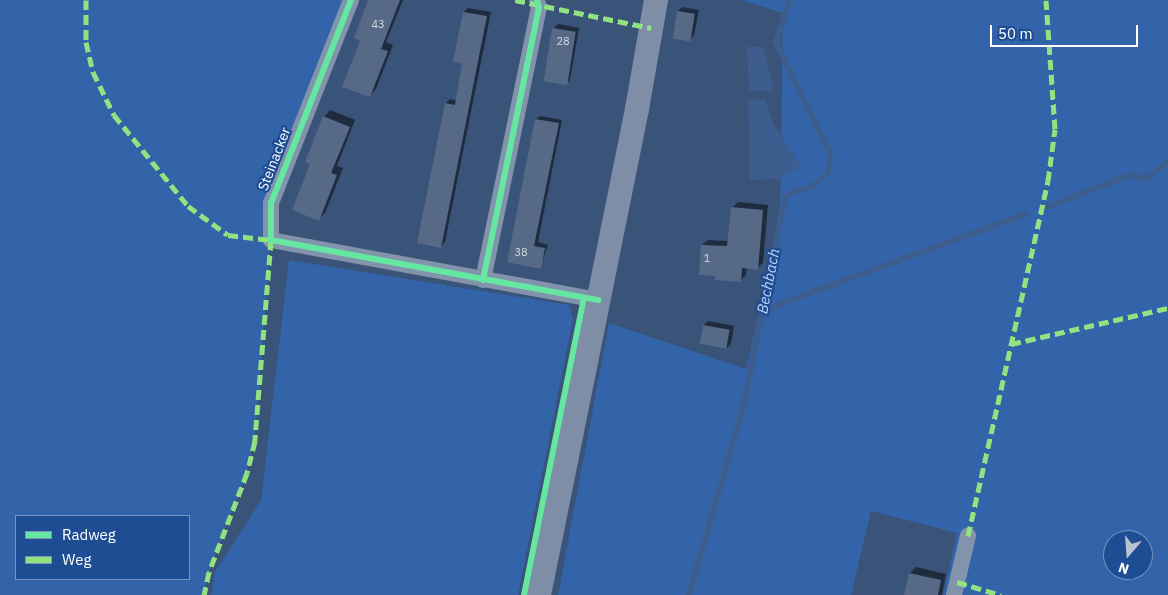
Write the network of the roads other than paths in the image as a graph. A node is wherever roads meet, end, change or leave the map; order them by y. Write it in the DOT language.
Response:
graph roads {
  1 [pos="351,0"];
  2 [pos="536,0"];
  3 [pos="656,0"];
  4 [pos="483,280"];
  5 [pos="598,300"];
  6 [pos="968,536"];
  7 [pos="539,595"];
  8 [pos="954,595"];
  1 -- 4 [label="street, Steinacker"];
  2 -- 4 [label="street"];
  3 -- 5 [label="main road"];
  4 -- 5 [label="street, Steinacker"];
  5 -- 7 [label="main road"];
  6 -- 8 [label="street"];
}
